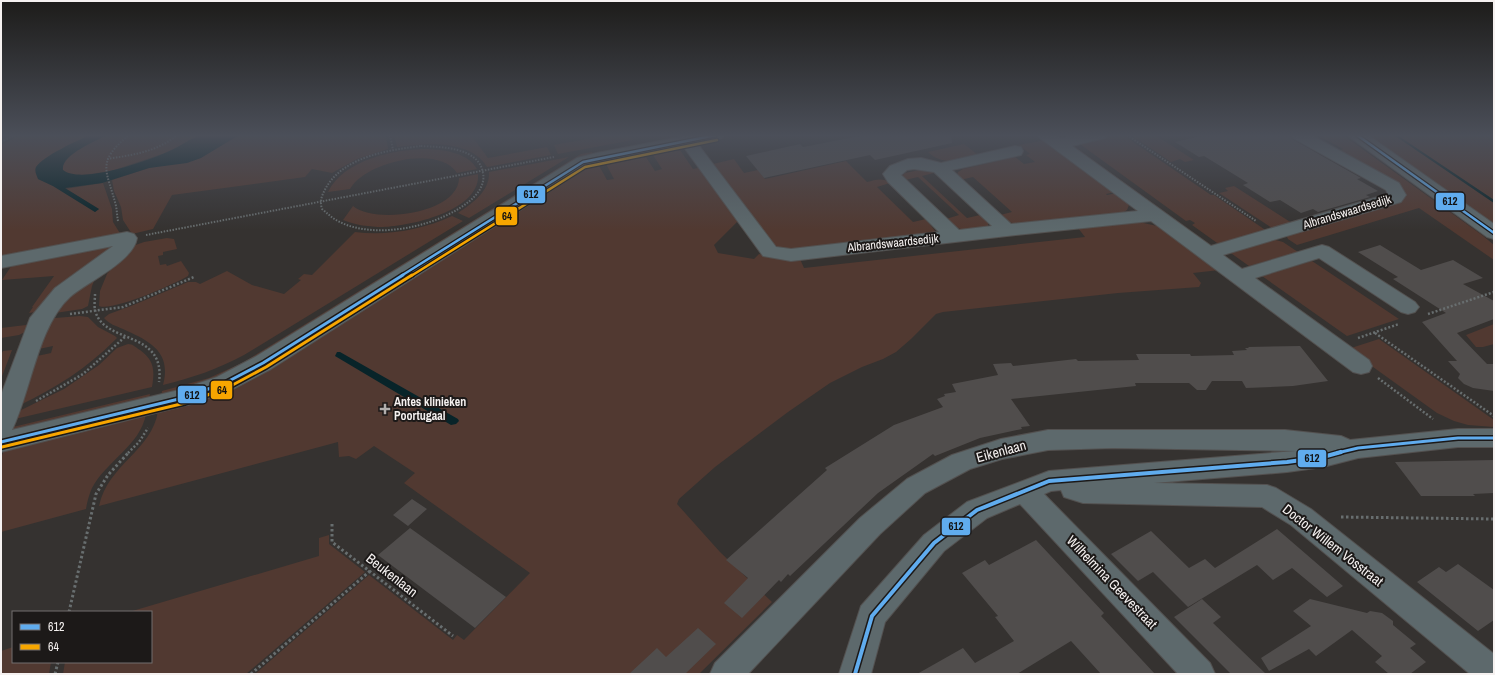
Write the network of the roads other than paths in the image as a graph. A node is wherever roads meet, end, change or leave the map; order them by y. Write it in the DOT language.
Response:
graph roads {
  1 [pos="575,166"];
  2 [pos="707,166"];
  3 [pos="902,166"];
  4 [pos="936,166"];
  5 [pos="947,166"];
  6 [pos="1088,166"];
  7 [pos="1356,166"];
  8 [pos="1400,166"];
  9 [pos="940,168"];
  10 [pos="1155,215"];
  11 [pos="1007,230"];
  12 [pos="1494,233"];
  13 [pos="954,236"];
  14 [pos="1208,253"];
  15 [pos="1,262"];
  16 [pos="1239,276"];
  17 [pos="1408,307"];
  18 [pos="1361,366"];
  19 [pos="4,421"];
  20 [pos="1494,438"];
  21 [pos="1,442"];
  22 [pos="1358,448"];
  23 [pos="1037,486"];
  24 [pos="726,674"];
  25 [pos="855,674"];
  26 [pos="1199,674"];
  27 [pos="1494,674"];
  1 -- 21 [label="street"];
  2 -- 13 [label="street, Albrandswaardsedijk"];
  3 -- 13 [label="street"];
  4 -- 9 [label="street"];
  5 -- 9 [label="street"];
  6 -- 10 [label="street"];
  7 -- 14 [label="street, Albrandswaardsedijk"];
  8 -- 12 [label="street"];
  9 -- 11 [label="street"];
  10 -- 11 [label="street, Albrandswaardsedijk"];
  10 -- 14 [label="street"];
  11 -- 13 [label="street, Albrandswaardsedijk"];
  14 -- 16 [label="street"];
  15 -- 19 [label="street"];
  16 -- 17 [label="street"];
  16 -- 18 [label="street"];
  20 -- 22 [label="street"];
  22 -- 23 [label="street"];
  22 -- 24 [label="street, Eikenlaan"];
  23 -- 25 [label="street"];
  23 -- 26 [label="street, Wilhelmina Geevestraat"];
  23 -- 27 [label="street, Doctor Willem Vosstraat"];
}
